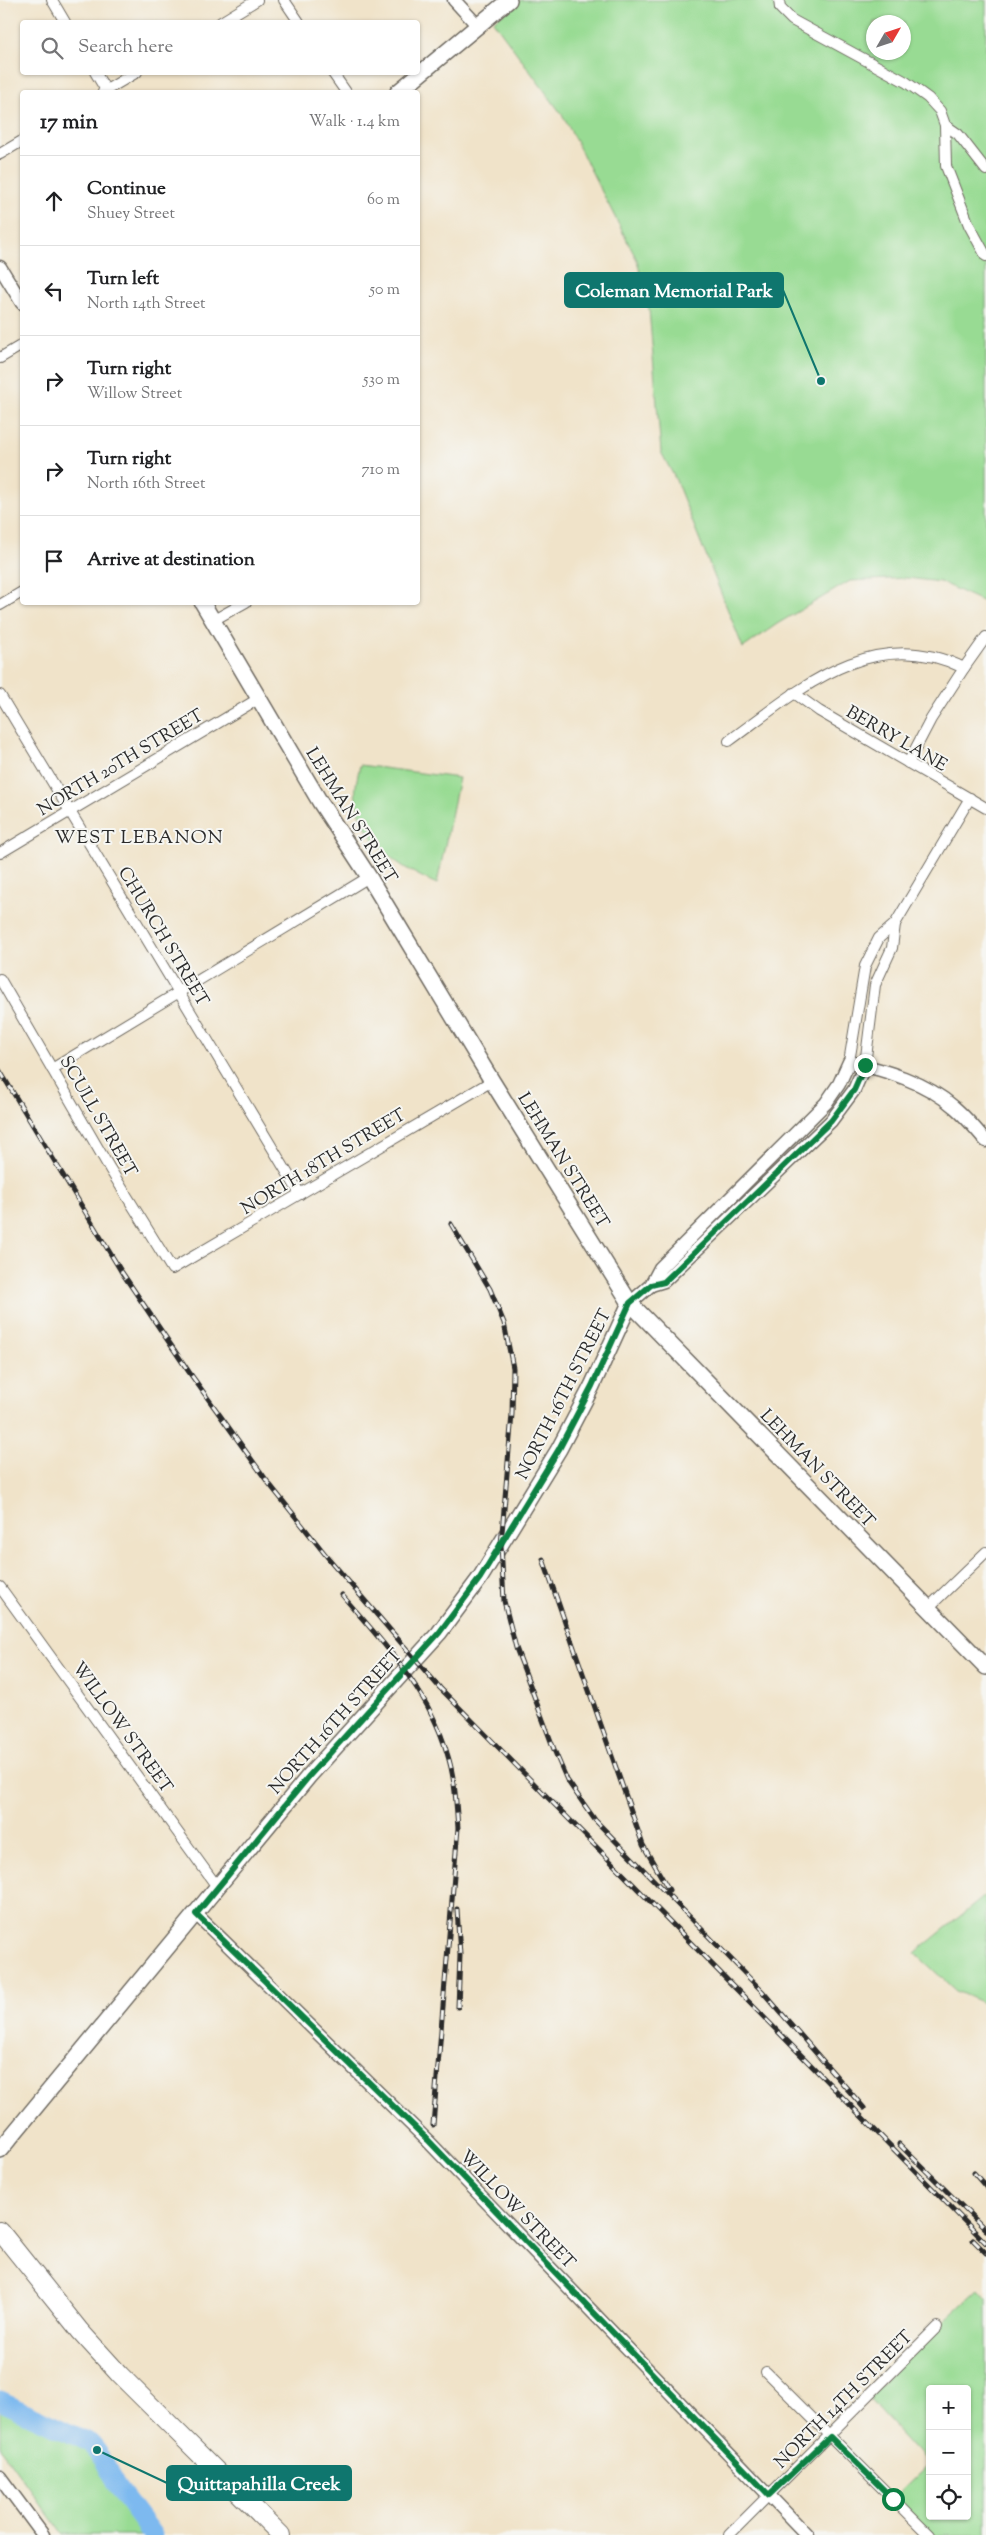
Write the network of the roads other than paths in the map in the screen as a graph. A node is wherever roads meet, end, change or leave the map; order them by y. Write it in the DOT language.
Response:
graph roads {
  1 [pos="52,0"];
  2 [pos="257,0"];
  3 [pos="284,0"];
  4 [pos="454,0"];
  5 [pos="509,0"];
  6 [pos="779,0"];
  7 [pos="64,20"];
  8 [pos="224,20"];
  9 [pos="298,20"];
  10 [pos="478,26"];
  11 [pos="420,74"];
  12 [pos="96,75"];
  13 [pos="132,75"];
  14 [pos="334,75"];
  15 [pos="419,75"];
  16 [pos="104,90"];
  17 [pos="108,90"];
  18 [pos="345,90"];
  19 [pos="400,90"];
  20 [pos="945,125"];
  21 [pos="20,142"];
  22 [pos="0,154"];
  23 [pos="986,170"];
  24 [pos="986,256"];
  25 [pos="0,268"];
  26 [pos="20,300"];
  27 [pos="20,346"];
  28 [pos="0,358"];
  29 [pos="20,593"];
  30 [pos="0,605"];
  31 [pos="204,605"];
  32 [pos="241,605"];
  33 [pos="212,621"];
  34 [pos="986,637"];
  35 [pos="964,668"];
  36 [pos="794,693"];
  37 [pos="0,695"];
  38 [pos="258,699"];
  39 [pos="729,741"];
  40 [pos="908,763"];
  41 [pos="970,798"];
  42 [pos="986,808"];
  43 [pos="69,810"];
  44 [pos="0,853"];
  45 [pos="369,877"];
  46 [pos="895,924"];
  47 [pos="0,979"];
  48 [pos="179,993"];
  49 [pos="849,1062"];
  50 [pos="865,1065"];
  51 [pos="52,1069"];
  52 [pos="492,1081"];
  53 [pos="986,1141"];
  54 [pos="300,1194"];
  55 [pos="172,1269"];
  56 [pos="651,1285"];
  57 [pos="630,1303"];
  58 [pos="986,1552"];
  59 [pos="0,1587"];
  60 [pos="928,1608"];
  61 [pos="986,1666"];
  62 [pos="218,1888"];
  63 [pos="196,1914"];
  64 [pos="0,2150"];
  65 [pos="0,2231"];
  66 [pos="938,2327"];
  67 [pos="766,2372"];
  68 [pos="830,2437"];
  69 [pos="0,2477"];
  70 [pos="769,2495"];
  71 [pos="43,2535"];
  72 [pos="281,2535"];
  73 [pos="729,2535"];
  74 [pos="807,2535"];
  75 [pos="929,2535"];
  1 -- 7 [label="street"];
  2 -- 8 [label="street"];
  3 -- 9 [label="street"];
  4 -- 10 [label="street"];
  5 -- 10 [label="main road"];
  6 -- 20 [label="street"];
  10 -- 11 [label="main road"];
  12 -- 16 [label="street"];
  13 -- 17 [label="street"];
  14 -- 18 [label="street"];
  15 -- 19 [label="main road"];
  20 -- 23 [label="street"];
  20 -- 24 [label="street"];
  21 -- 22 [label="street"];
  25 -- 26 [label="street"];
  27 -- 28 [label="street"];
  29 -- 30 [label="street"];
  31 -- 33 [label="main road, LEHMAN STREET"];
  32 -- 33 [label="street"];
  33 -- 38 [label="main road, LEHMAN STREET"];
  34 -- 35 [label="street"];
  35 -- 36 [label="street"];
  35 -- 40 [label="street"];
  36 -- 39 [label="street"];
  36 -- 40 [label="street, BERRY LANE"];
  37 -- 43 [label="street, CHURCH STREET"];
  38 -- 43 [label="street, NORTH 20TH STREET"];
  38 -- 45 [label="main road, LEHMAN STREET"];
  40 -- 41 [label="street, BERRY LANE"];
  41 -- 42 [label="street, BERRY LANE"];
  41 -- 46 [label="street, NORTH 16TH STREET"];
  43 -- 44 [label="street, NORTH 20TH STREET"];
  43 -- 48 [label="street, CHURCH STREET"];
  45 -- 48 [label="street"];
  45 -- 52 [label="main road, LEHMAN STREET"];
  46 -- 49 [label="street, NORTH 16TH STREET"];
  46 -- 50 [label="street, NORTH 16TH STREET"];
  47 -- 51 [label="street, SCULL STREET"];
  48 -- 51 [label="street"];
  48 -- 54 [label="street, CHURCH STREET"];
  49 -- 50 [label="street"];
  49 -- 56 [label="street, NORTH 16TH STREET"];
  50 -- 53 [label="street"];
  50 -- 56 [label="street, NORTH 16TH STREET"];
  51 -- 55 [label="street, SCULL STREET"];
  52 -- 54 [label="street, NORTH 18TH STREET"];
  52 -- 57 [label="main road, LEHMAN STREET"];
  54 -- 55 [label="street, NORTH 18TH STREET"];
  56 -- 57 [label="street, NORTH 16TH STREET"];
  57 -- 60 [label="main road, LEHMAN STREET"];
  57 -- 62 [label="main road, NORTH 16TH STREET"];
  58 -- 60 [label="street"];
  59 -- 62 [label="street, WILLOW STREET"];
  60 -- 61 [label="main road, LEHMAN STREET"];
  62 -- 63 [label="main road, NORTH 16TH STREET"];
  63 -- 64 [label="main road, NORTH 16TH STREET"];
  63 -- 70 [label="street, WILLOW STREET"];
  65 -- 72 [label="highway"];
  66 -- 68 [label="street, NORTH 14TH STREET"];
  67 -- 68 [label="street"];
  68 -- 70 [label="street, NORTH 14TH STREET"];
  68 -- 75 [label="street"];
  69 -- 71 [label="street"];
  70 -- 73 [label="street, NORTH 14TH STREET"];
  70 -- 74 [label="street, WILLOW STREET"];
}
